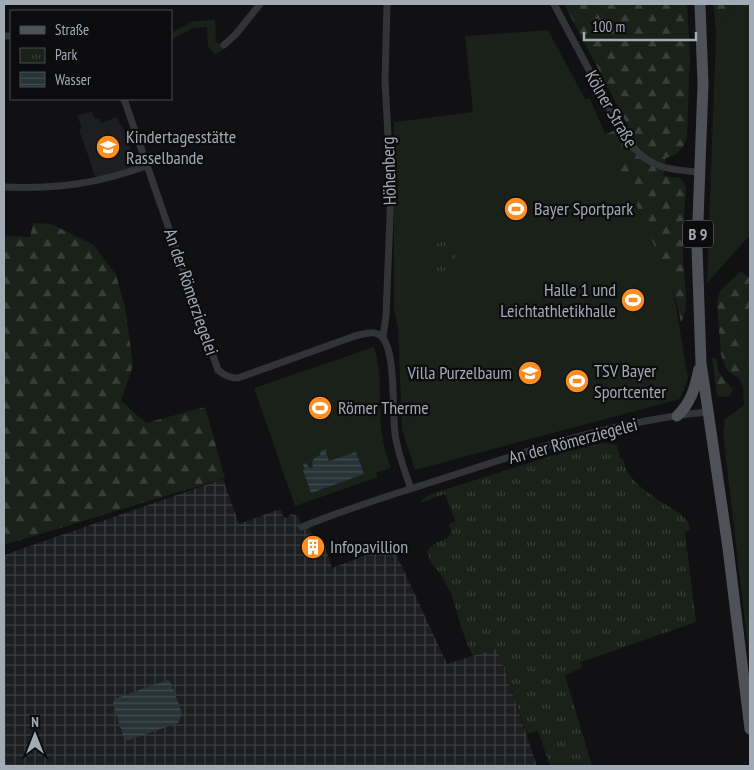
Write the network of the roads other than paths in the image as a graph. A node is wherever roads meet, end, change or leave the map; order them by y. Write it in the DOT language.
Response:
graph roads {
  1 [pos="260,4"];
  2 [pos="387,4"];
  3 [pos="554,4"];
  4 [pos="700,4"];
  5 [pos="224,45"];
  6 [pos="124,100"];
  7 [pos="146,166"];
  8 [pos="701,172"];
  9 [pos="4,187"];
  10 [pos="383,337"];
  11 [pos="701,363"];
  12 [pos="708,412"];
  13 [pos="677,416"];
  14 [pos="411,489"];
  15 [pos="302,527"];
  16 [pos="750,729"];
  1 -- 5 [label="street"];
  2 -- 10 [label="street, Höhenberg"];
  3 -- 8 [label="street, Kölner Straße"];
  4 -- 8 [label="main road, B 9"];
  6 -- 7 [label="street, An der Römerziegelei"];
  7 -- 9 [label="street"];
  7 -- 10 [label="street, An der Römerziegelei"];
  8 -- 11 [label="main road, B 9"];
  10 -- 14 [label="street"];
  11 -- 12 [label="main road, B 9"];
  11 -- 13 [label="main road"];
  12 -- 13 [label="street, An der Römerziegelei"];
  12 -- 16 [label="main road, B 9"];
  13 -- 14 [label="street, An der Römerziegelei"];
  14 -- 15 [label="street, An der Römerziegelei"];
}
